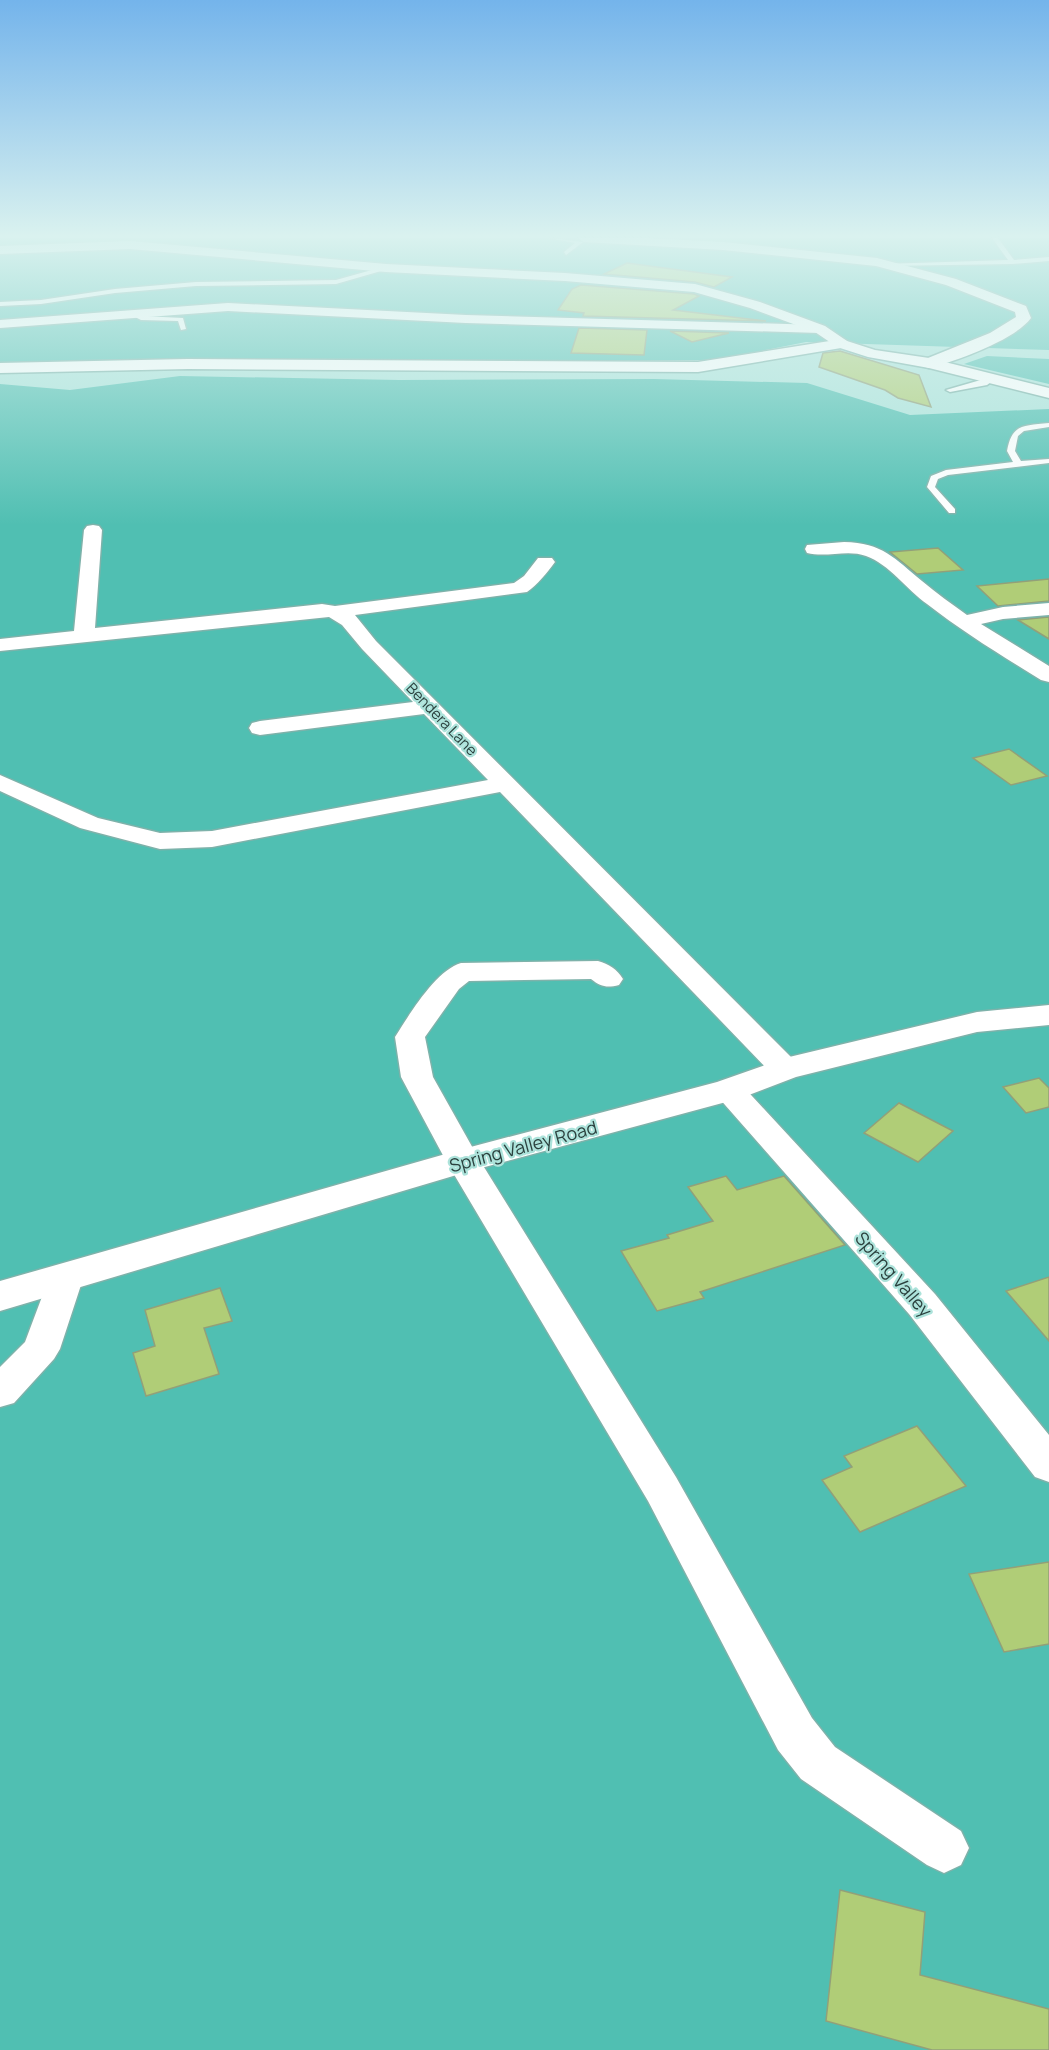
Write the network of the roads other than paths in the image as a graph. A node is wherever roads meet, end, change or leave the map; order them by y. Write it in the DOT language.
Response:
graph roads {
  1 [pos="827,334"];
  2 [pos="999,334"];
  3 [pos="842,344"];
  4 [pos="929,363"];
  5 [pos="0,368"];
  6 [pos="991,379"];
  7 [pos="950,390"];
  8 [pos="1049,393"];
  9 [pos="1049,425"];
  10 [pos="1049,461"];
  11 [pos="1018,464"];
  12 [pos="952,512"];
  13 [pos="93,530"];
  14 [pos="814,549"];
  15 [pos="545,562"];
  16 [pos="1049,609"];
  17 [pos="339,611"];
  18 [pos="966,621"];
  19 [pos="84,636"];
  20 [pos="0,645"];
  21 [pos="1049,675"];
  22 [pos="429,706"];
  23 [pos="260,728"];
  24 [pos="0,782"];
  25 [pos="506,784"];
  26 [pos="609,979"];
  27 [pos="1049,1015"];
  28 [pos="785,1069"];
  29 [pos="729,1090"];
  30 [pos="463,1161"];
  31 [pos="65,1279"];
  32 [pos="0,1296"];
  33 [pos="0,1392"];
  34 [pos="1049,1465"];
  35 [pos="944,1848"];
  1 -- 3 [label="street"];
  2 -- 4 [label="street"];
  3 -- 4 [label="street"];
  3 -- 5 [label="street"];
  4 -- 6 [label="street"];
  6 -- 7 [label="lane"];
  6 -- 8 [label="street"];
  9 -- 11 [label="lane"];
  10 -- 11 [label="lane"];
  11 -- 12 [label="lane"];
  13 -- 19 [label="street"];
  14 -- 18 [label="street"];
  15 -- 17 [label="street"];
  16 -- 18 [label="street"];
  17 -- 19 [label="street"];
  17 -- 22 [label="street, Bendera Lane"];
  18 -- 21 [label="street"];
  19 -- 20 [label="street"];
  22 -- 23 [label="street"];
  22 -- 25 [label="street, Bendera Lane"];
  24 -- 25 [label="street"];
  25 -- 28 [label="street, Bendera Lane"];
  26 -- 30 [label="street"];
  27 -- 28 [label="street, Spring Valley Road"];
  28 -- 29 [label="street, Spring Valley Road"];
  29 -- 30 [label="street, Spring Valley Road"];
  29 -- 34 [label="street, Spring Valley"];
  30 -- 31 [label="street, Spring Valley Road"];
  30 -- 35 [label="street"];
  31 -- 32 [label="street, Spring Valley Road"];
  31 -- 33 [label="street"];
}
